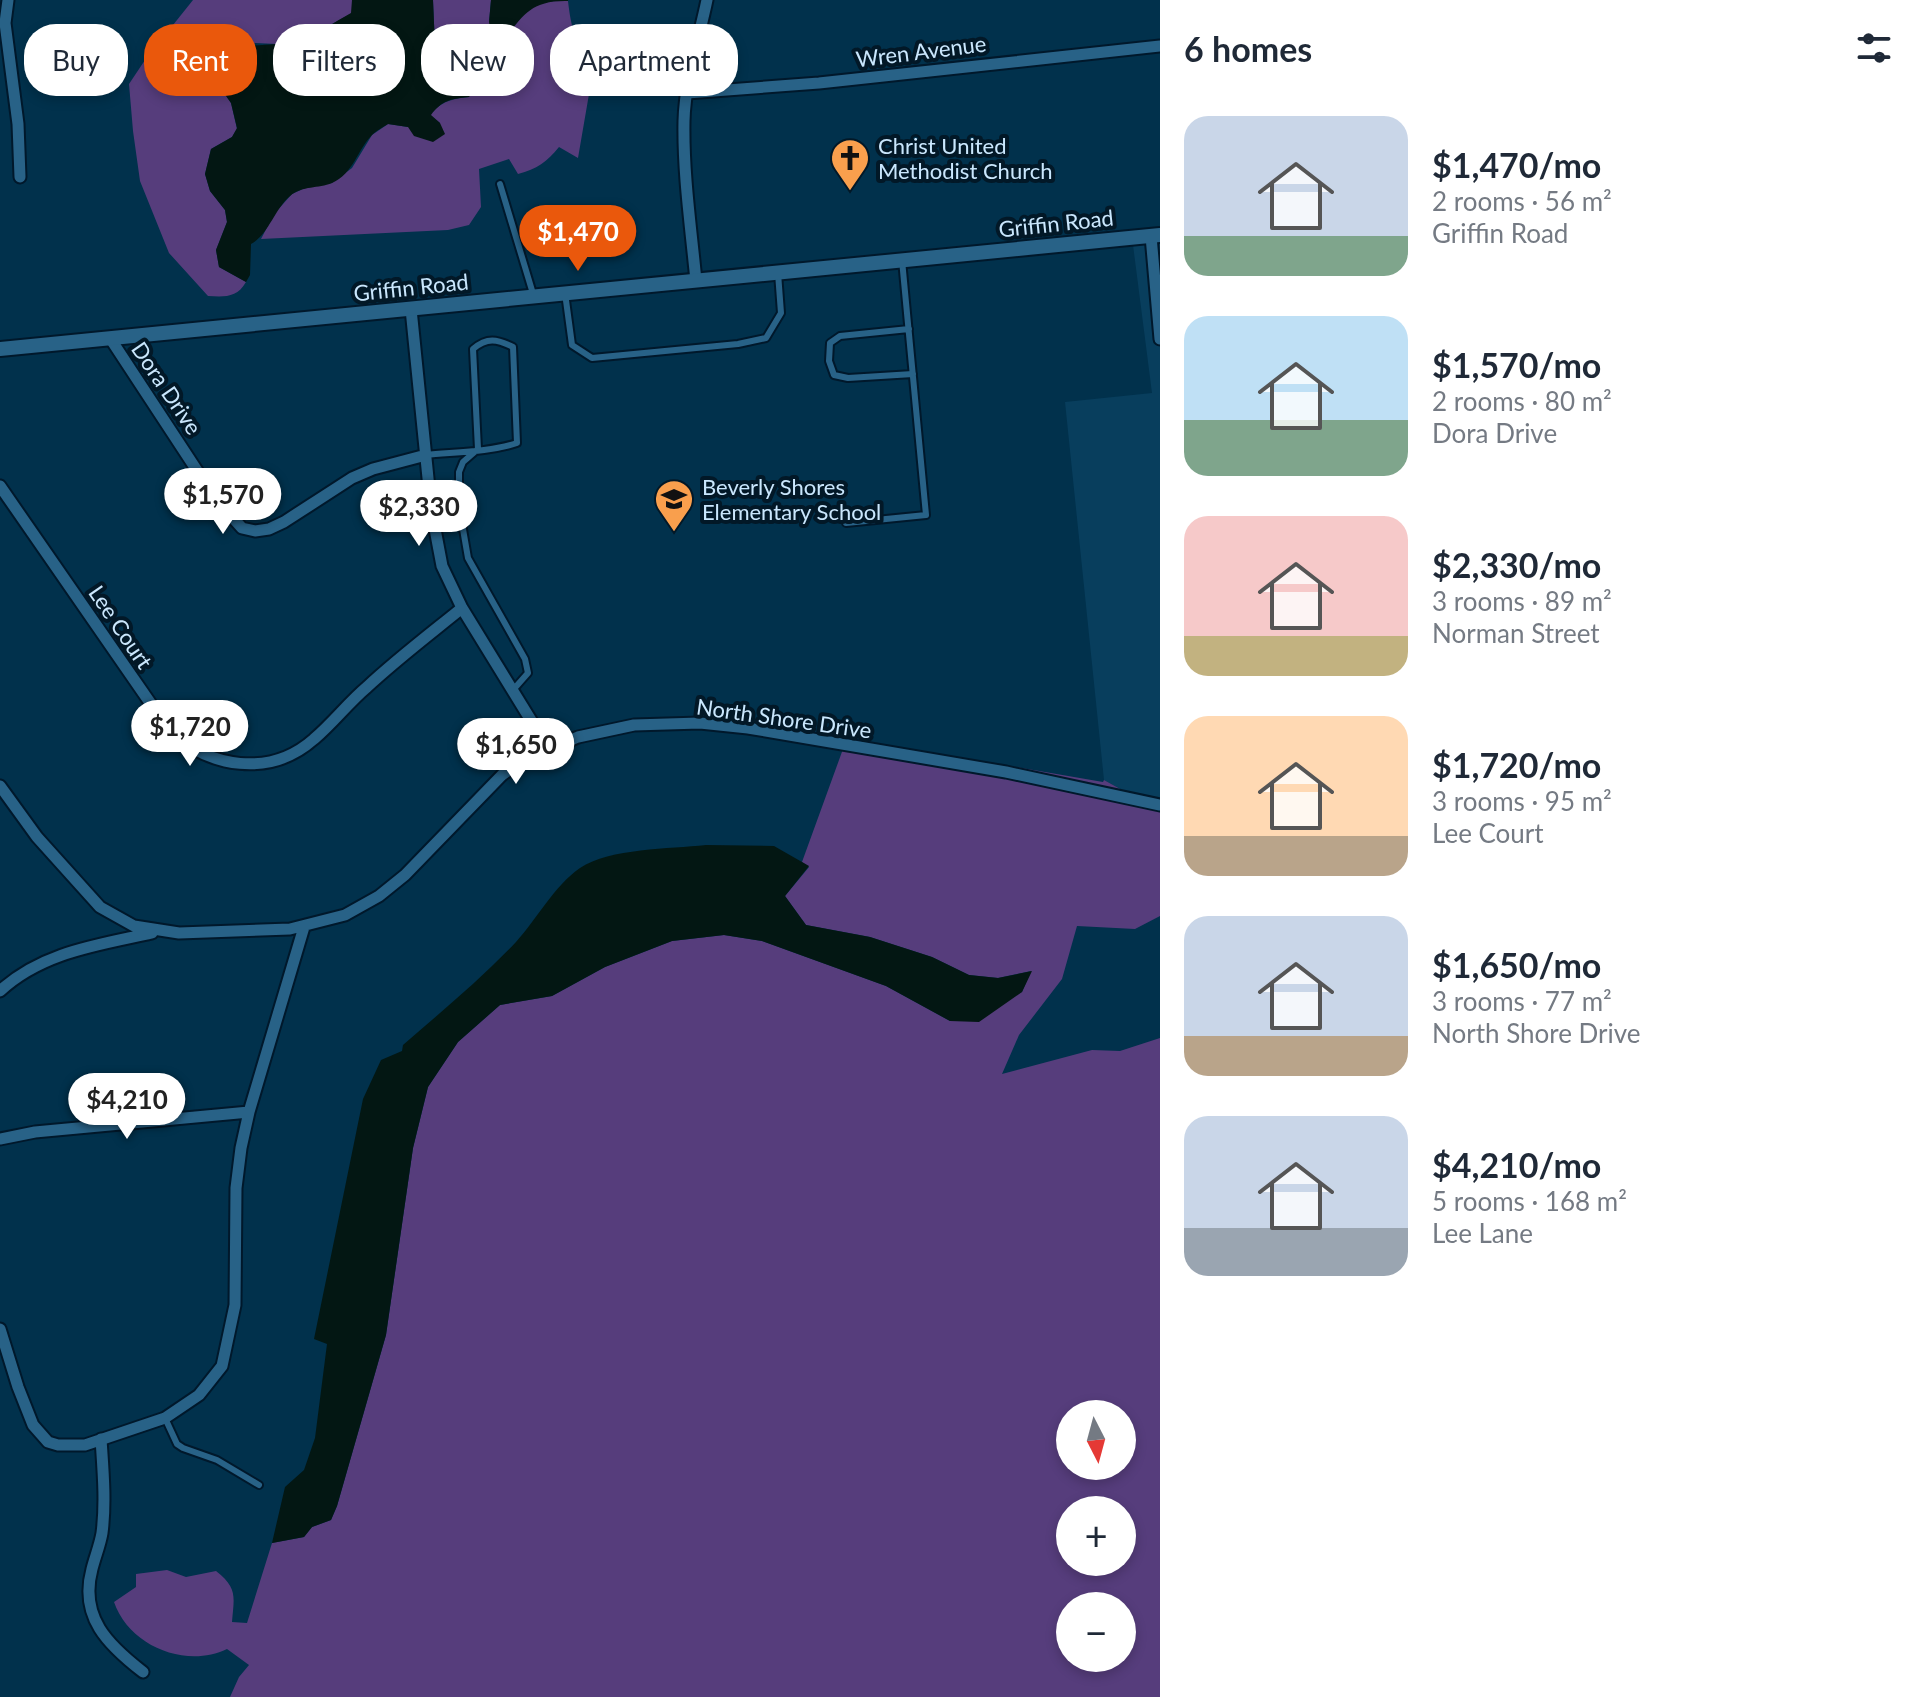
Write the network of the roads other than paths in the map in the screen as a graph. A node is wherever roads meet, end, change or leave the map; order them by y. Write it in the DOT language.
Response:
graph roads {
  1 [pos="8,0"];
  2 [pos="707,0"];
  3 [pos="702,24"];
  4 [pos="1160,46"];
  5 [pos="738,89"];
  6 [pos="687,96"];
  7 [pos="20,177"];
  8 [pos="500,184"];
  9 [pos="1156,235"];
  10 [pos="902,260"];
  11 [pos="777,273"];
  12 [pos="696,281"];
  13 [pos="565,293"];
  14 [pos="534,297"];
  15 [pos="411,309"];
  16 [pos="909,329"];
  17 [pos="110,338"];
  18 [pos="1160,339"];
  19 [pos="0,349"];
  20 [pos="913,374"];
  21 [pos="478,449"];
  22 [pos="426,455"];
  23 [pos="0,486"];
  24 [pos="846,523"];
  25 [pos="462,608"];
  26 [pos="513,690"];
  27 [pos="548,748"];
  28 [pos="0,786"];
  29 [pos="1160,805"];
  30 [pos="304,927"];
  31 [pos="161,932"];
  32 [pos="0,991"];
  33 [pos="249,1112"];
  34 [pos="0,1139"];
  35 [pos="0,1329"];
  36 [pos="165,1418"];
  37 [pos="101,1439"];
  38 [pos="259,1485"];
  39 [pos="143,1672"];
  1 -- 7 [label="street"];
  2 -- 3 [label="street"];
  4 -- 5 [label="street, Wren Avenue"];
  6 -- 12 [label="street"];
  8 -- 14 [label="lane"];
  9 -- 10 [label="street, Griffin Road"];
  9 -- 18 [label="street"];
  10 -- 11 [label="street, Griffin Road"];
  10 -- 16 [label="lane"];
  11 -- 12 [label="street, Griffin Road"];
  11 -- 13 [label="lane"];
  12 -- 13 [label="street, Griffin Road"];
  13 -- 14 [label="street, Griffin Road"];
  14 -- 15 [label="street, Griffin Road"];
  15 -- 17 [label="street, Griffin Road"];
  15 -- 22 [label="street"];
  16 -- 20 [label="lane"];
  16 -- 20 [label="lane"];
  17 -- 19 [label="street, Griffin Road"];
  17 -- 22 [label="street, Dora Drive"];
  20 -- 24 [label="lane"];
  21 -- 21 [label="lane"];
  21 -- 22 [label="lane"];
  21 -- 26 [label="lane"];
  22 -- 25 [label="street"];
  23 -- 25 [label="street, Lee Court"];
  25 -- 26 [label="street"];
  26 -- 27 [label="street"];
  27 -- 29 [label="street, North Shore Drive"];
  27 -- 30 [label="street, North Shore Drive"];
  28 -- 31 [label="street, North Shore Drive"];
  30 -- 31 [label="street, North Shore Drive"];
  30 -- 33 [label="street"];
  31 -- 32 [label="street"];
  33 -- 34 [label="street"];
  33 -- 36 [label="street"];
  35 -- 37 [label="street"];
  36 -- 37 [label="street"];
  36 -- 38 [label="lane"];
  37 -- 39 [label="street"];
}
